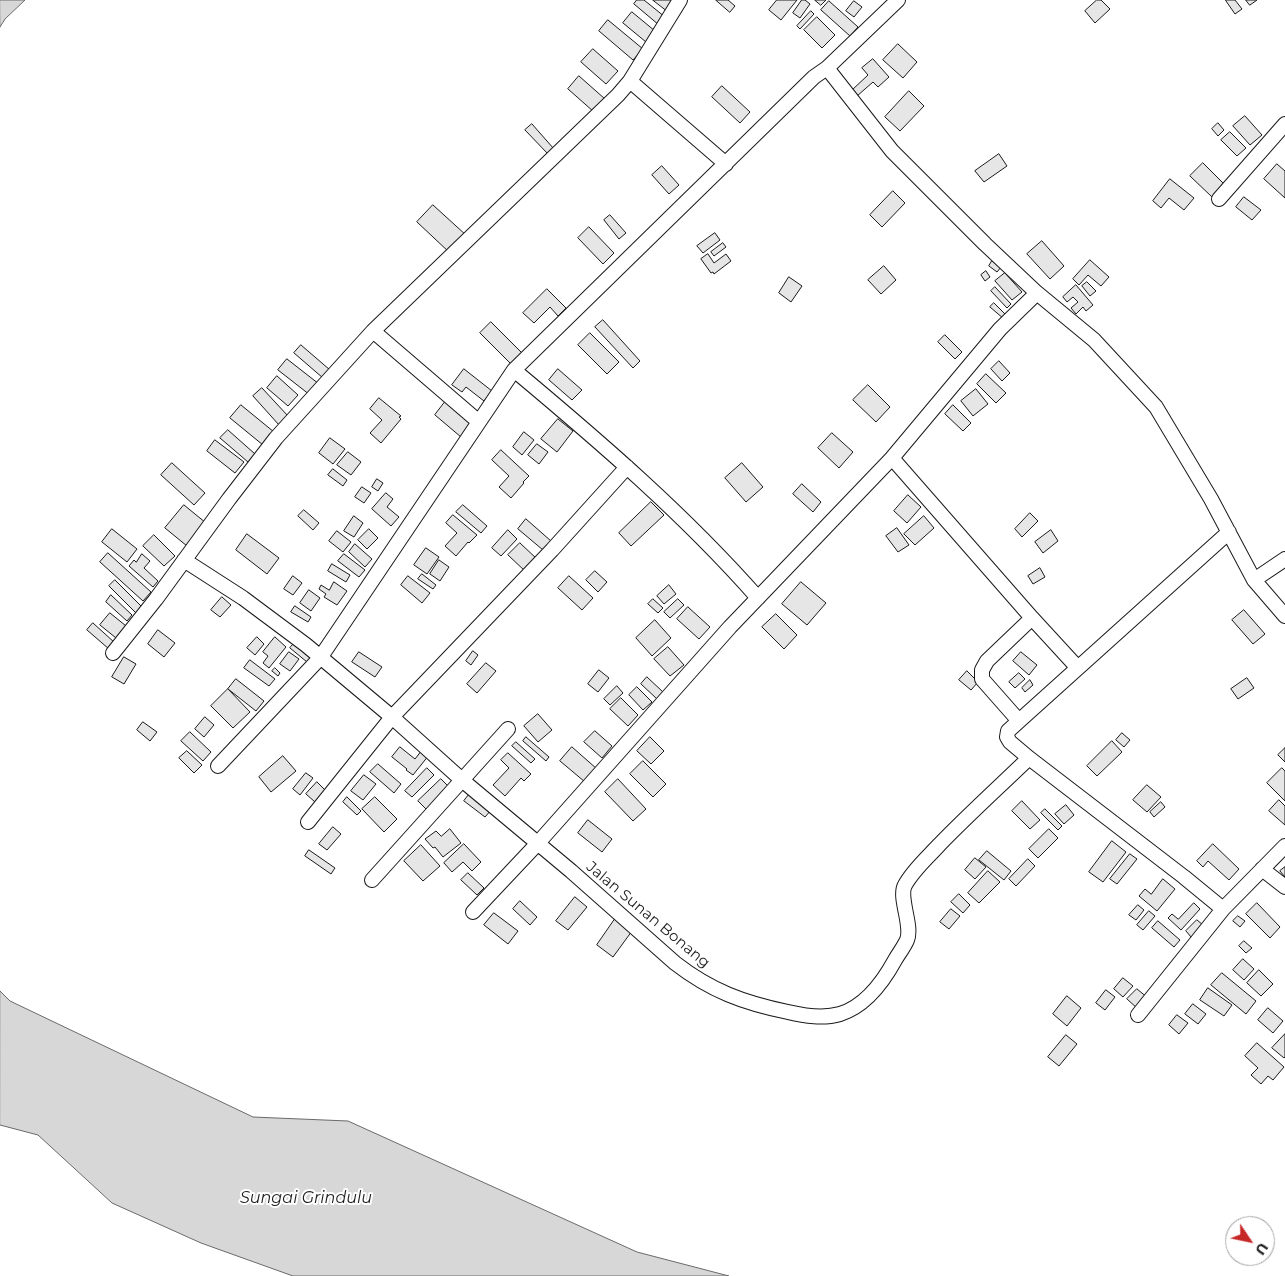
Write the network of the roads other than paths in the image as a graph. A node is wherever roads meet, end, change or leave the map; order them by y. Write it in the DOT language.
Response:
graph roads {
  1 [pos="680,0"];
  2 [pos="898,0"];
  3 [pos="826,68"];
  4 [pos="630,80"];
  5 [pos="1284,128"];
  6 [pos="726,164"];
  7 [pos="1219,199"];
  8 [pos="1037,292"];
  9 [pos="373,331"];
  10 [pos="514,370"];
  11 [pos="478,422"];
  12 [pos="892,458"];
  13 [pos="627,467"];
  14 [pos="1229,532"];
  15 [pos="1285,559"];
  16 [pos="184,560"];
  17 [pos="1254,580"];
  18 [pos="758,598"];
  19 [pos="1285,616"];
  20 [pos="1032,618"];
  21 [pos="113,653"];
  22 [pos="320,658"];
  23 [pos="1077,668"];
  24 [pos="392,717"];
  25 [pos="1019,721"];
  26 [pos="508,728"];
  27 [pos="1029,758"];
  28 [pos="218,766"];
  29 [pos="462,780"];
  30 [pos="308,822"];
  31 [pos="538,843"];
  32 [pos="1285,846"];
  33 [pos="1262,869"];
  34 [pos="372,880"];
  35 [pos="1285,887"];
  36 [pos="1223,909"];
  37 [pos="473,912"];
  38 [pos="1138,1015"];
  1 -- 4 [label="street"];
  2 -- 3 [label="street"];
  3 -- 6 [label="street"];
  3 -- 8 [label="street"];
  4 -- 6 [label="street"];
  4 -- 9 [label="street"];
  5 -- 7 [label="street"];
  6 -- 10 [label="street"];
  8 -- 12 [label="street"];
  8 -- 14 [label="street"];
  9 -- 11 [label="street"];
  9 -- 16 [label="street"];
  10 -- 11 [label="street"];
  10 -- 13 [label="street"];
  11 -- 22 [label="street"];
  12 -- 18 [label="street"];
  12 -- 20 [label="street"];
  13 -- 18 [label="street"];
  13 -- 24 [label="street"];
  14 -- 17 [label="street"];
  14 -- 23 [label="street"];
  15 -- 17 [label="street"];
  16 -- 21 [label="street"];
  16 -- 22 [label="street, Jalan Sunan Bonang"];
  17 -- 19 [label="street"];
  18 -- 31 [label="street"];
  20 -- 23 [label="street"];
  20 -- 25 [label="street"];
  22 -- 24 [label="street, Jalan Sunan Bonang"];
  22 -- 28 [label="street"];
  23 -- 25 [label="street"];
  24 -- 29 [label="street, Jalan Sunan Bonang"];
  24 -- 30 [label="street"];
  25 -- 27 [label="street"];
  26 -- 29 [label="street"];
  27 -- 31 [label="street, Jalan Sunan Bonang"];
  27 -- 36 [label="street"];
  29 -- 31 [label="street, Jalan Sunan Bonang"];
  29 -- 34 [label="street"];
  31 -- 37 [label="street"];
  32 -- 33 [label="street"];
  33 -- 35 [label="street"];
  33 -- 36 [label="street"];
  36 -- 38 [label="street"];
}
